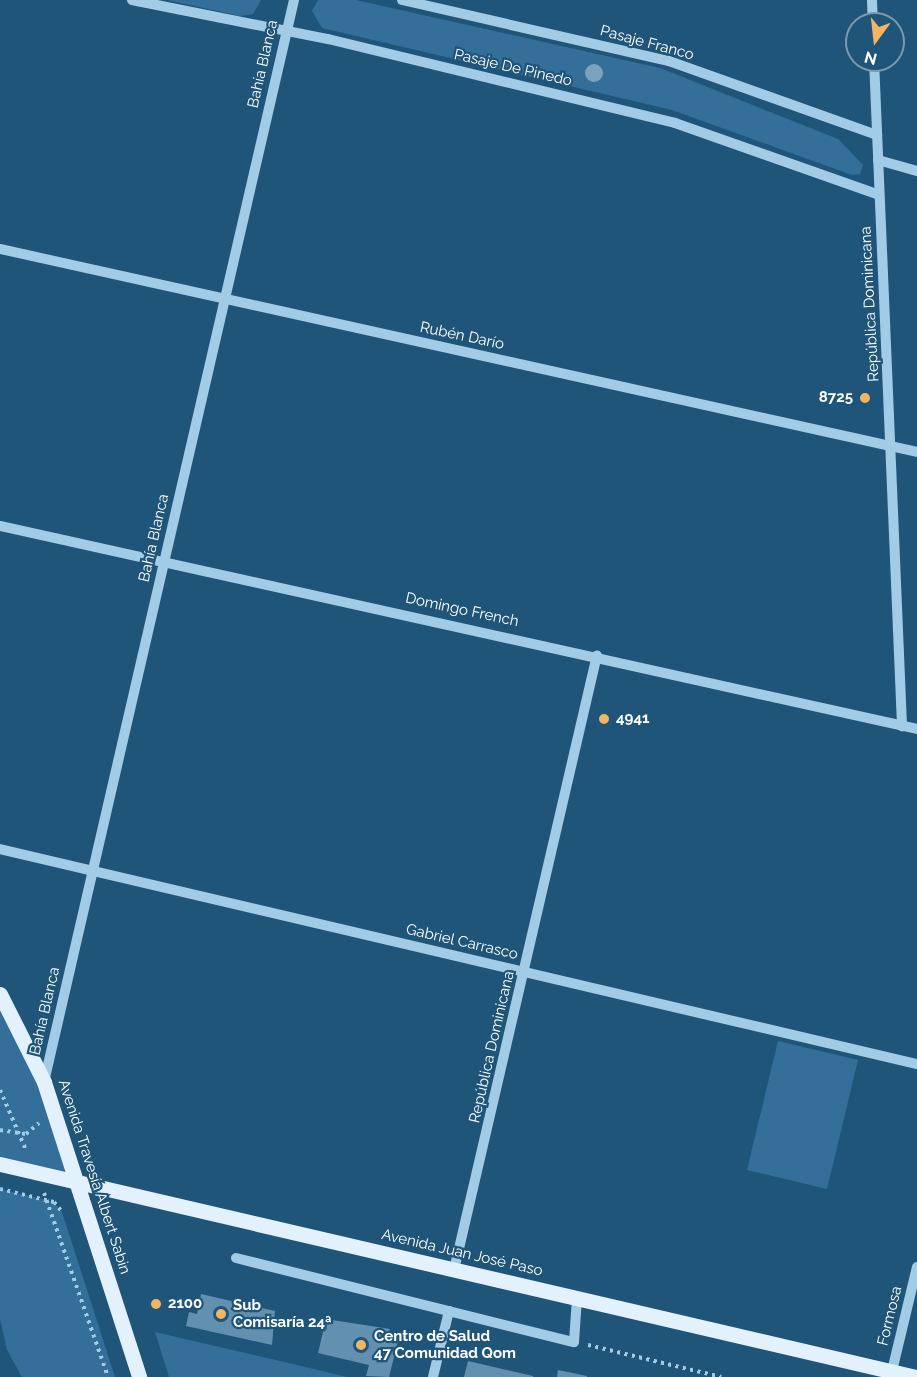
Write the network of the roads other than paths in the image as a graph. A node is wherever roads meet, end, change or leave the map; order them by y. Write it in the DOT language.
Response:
graph roads {
  1 [pos="132,0"];
  2 [pos="294,0"];
  3 [pos="402,0"];
  4 [pos="286,32"];
  5 [pos="874,72"];
  6 [pos="877,135"];
  7 [pos="878,160"];
  8 [pos="917,171"];
  9 [pos="879,195"];
  10 [pos="0,249"];
  11 [pos="224,299"];
  12 [pos="891,447"];
  13 [pos="917,452"];
  14 [pos="0,526"];
  15 [pos="164,561"];
  16 [pos="597,655"];
  17 [pos="902,726"];
  18 [pos="917,729"];
  19 [pos="0,849"];
  20 [pos="92,870"];
  21 [pos="525,972"];
  22 [pos="0,994"];
  23 [pos="917,1064"];
  24 [pos="44,1082"];
  25 [pos="0,1164"];
  26 [pos="80,1183"];
  27 [pos="236,1258"];
  28 [pos="917,1267"];
  29 [pos="454,1270"];
  30 [pos="578,1298"];
  31 [pos="449,1311"];
  32 [pos="892,1371"];
  33 [pos="139,1377"];
  34 [pos="433,1377"];
  35 [pos="916,1377"];
  1 -- 4 [label="street, Pasaje De Pinedo"];
  2 -- 4 [label="street, Bahía Blanca"];
  3 -- 6 [label="street, Pasaje Franco"];
  4 -- 9 [label="street, Pasaje De Pinedo"];
  4 -- 11 [label="street, Bahía Blanca"];
  5 -- 6 [label="street, República Dominicana"];
  6 -- 7 [label="street, República Dominicana"];
  7 -- 8 [label="street"];
  7 -- 9 [label="street, República Dominicana"];
  9 -- 12 [label="street, República Dominicana"];
  10 -- 11 [label="street, Rubén Darío"];
  11 -- 12 [label="street, Rubén Darío"];
  11 -- 15 [label="street, Bahía Blanca"];
  12 -- 13 [label="street, Rubén Darío"];
  12 -- 17 [label="street, República Dominicana"];
  14 -- 15 [label="street, Domingo French"];
  15 -- 16 [label="street, Domingo French"];
  15 -- 20 [label="street, Bahía Blanca"];
  16 -- 17 [label="street, Domingo French"];
  16 -- 21 [label="street, República Dominicana"];
  17 -- 18 [label="street, Domingo French"];
  19 -- 20 [label="street, Gabriel Carrasco"];
  20 -- 21 [label="street, Gabriel Carrasco"];
  20 -- 24 [label="street, Bahía Blanca"];
  21 -- 23 [label="street, Gabriel Carrasco"];
  21 -- 29 [label="street, República Dominicana"];
  22 -- 24 [label="main road, Avenida Travesía Albert Sabin"];
  24 -- 26 [label="main road, Avenida Travesía Albert Sabin"];
  25 -- 26 [label="main road, Avenida Juan José Paso"];
  26 -- 29 [label="main road, Avenida Juan José Paso"];
  26 -- 33 [label="main road, Avenida Travesía Albert Sabin"];
  27 -- 31 [label="street"];
  28 -- 32 [label="street, Formosa"];
  29 -- 30 [label="main road, Avenida Juan José Paso"];
  30 -- 31 [label="street"];
  30 -- 32 [label="main road, Avenida Juan José Paso"];
  31 -- 34 [label="street"];
  32 -- 35 [label="main road, Avenida Juan José Paso"];
}
